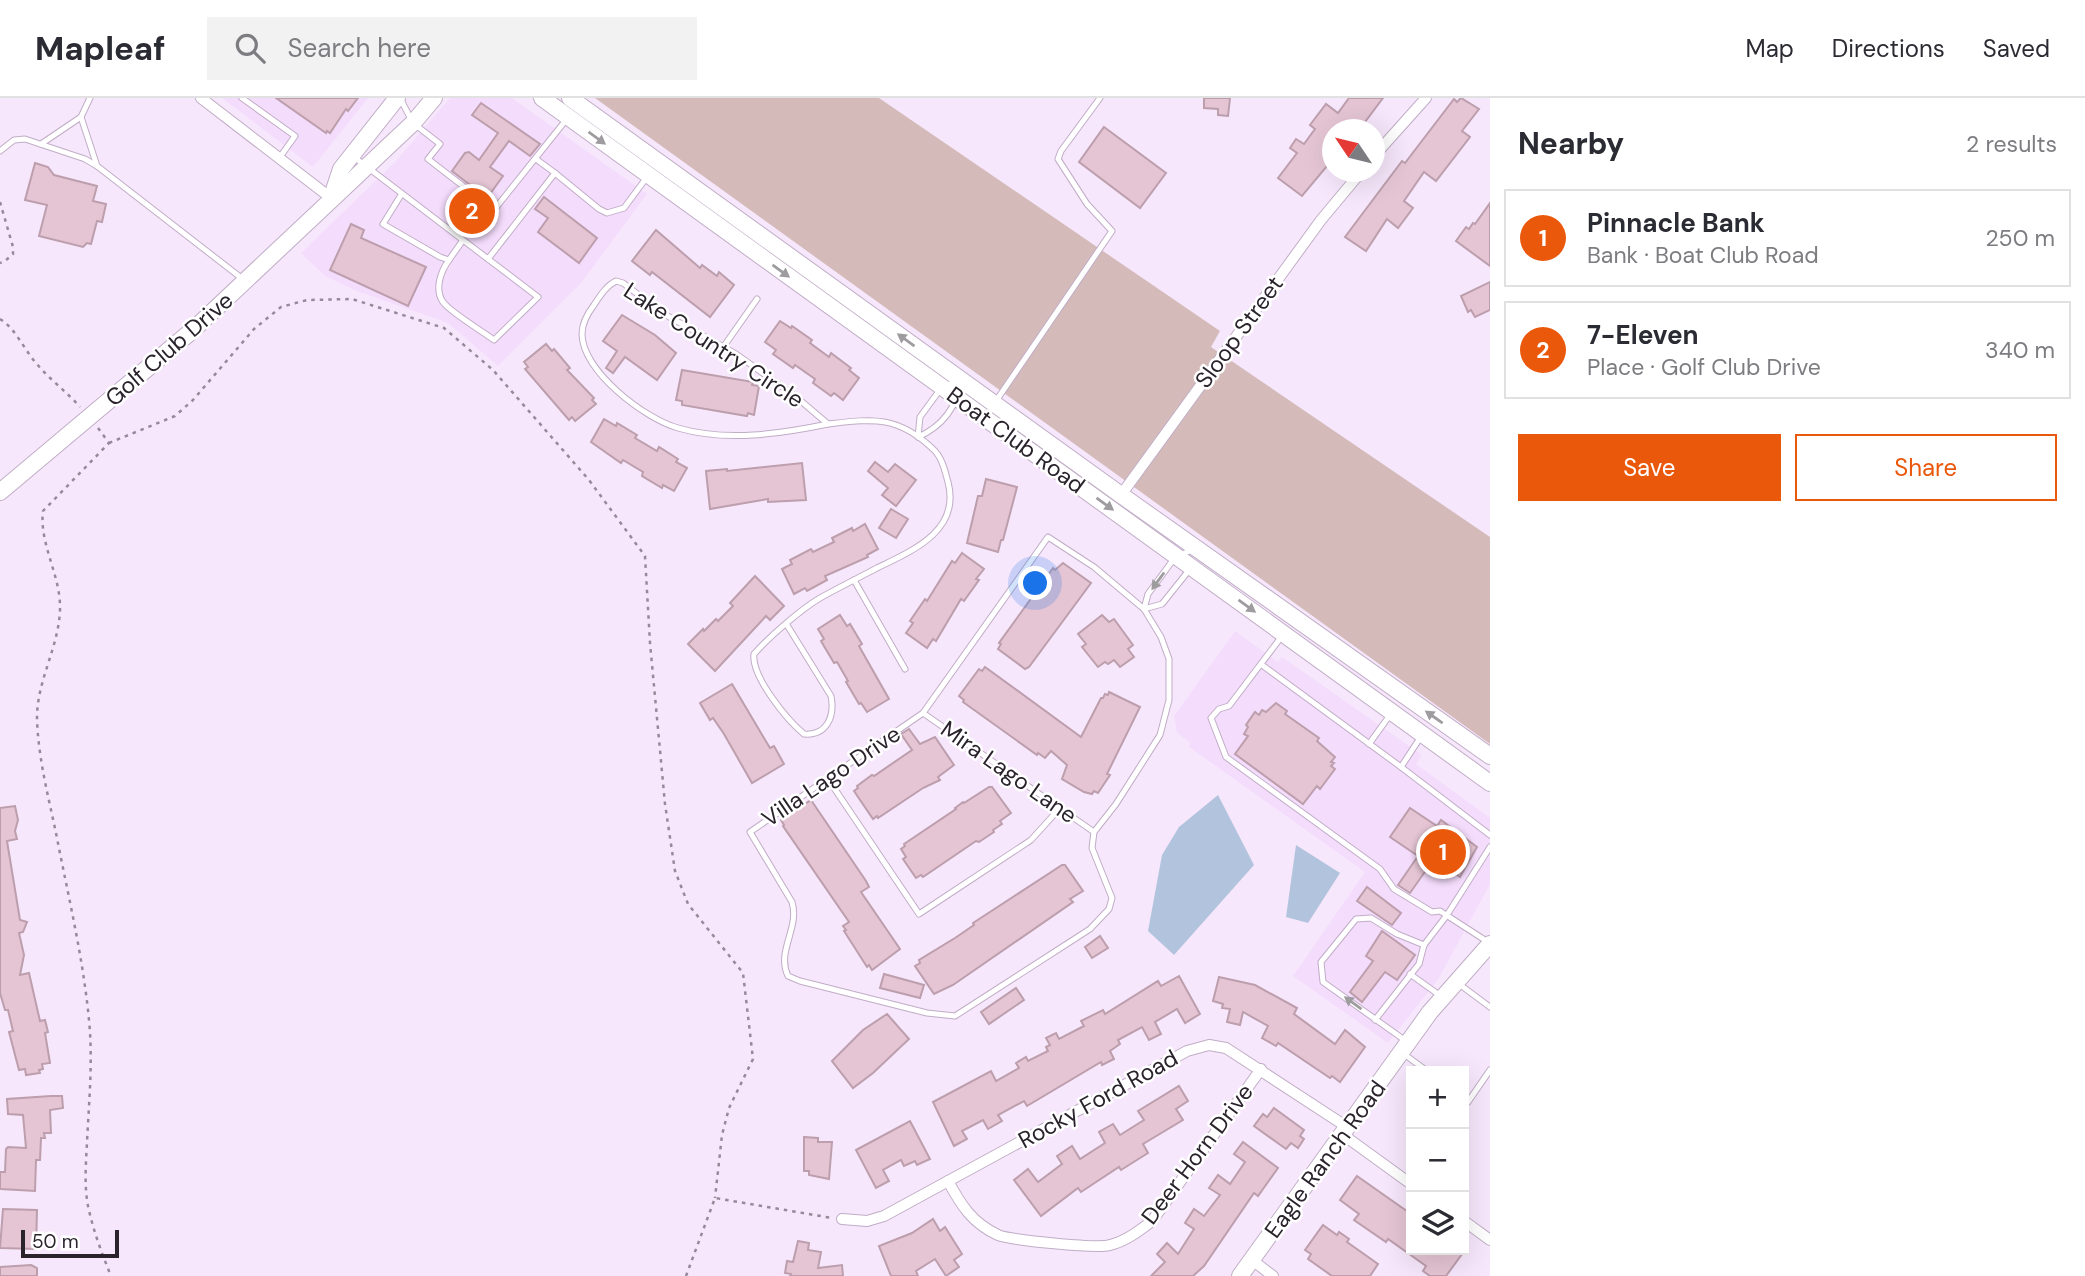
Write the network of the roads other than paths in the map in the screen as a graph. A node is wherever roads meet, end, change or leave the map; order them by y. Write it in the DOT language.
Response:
graph roads {
  1 [pos="90,98"];
  2 [pos="201,98"];
  3 [pos="242,98"];
  4 [pos="399,98"];
  5 [pos="434,98"];
  6 [pos="542,98"];
  7 [pos="569,98"];
  8 [pos="1100,98"];
  9 [pos="1426,98"];
  10 [pos="81,117"];
  11 [pos="568,117"];
  12 [pos="413,123"];
  13 [pos="41,144"];
  14 [pos="1385,144"];
  15 [pos="0,151"];
  16 [pos="351,155"];
  17 [pos="280,157"];
  18 [pos="536,159"];
  19 [pos="97,166"];
  20 [pos="366,167"];
  21 [pos="555,173"];
  22 [pos="648,175"];
  23 [pos="1352,182"];
  24 [pos="401,195"];
  25 [pos="331,198"];
  26 [pos="463,240"];
  27 [pos="488,259"];
  28 [pos="449,260"];
  29 [pos="247,282"];
  30 [pos="757,299"];
  31 [pos="724,346"];
  32 [pos="961,380"];
  33 [pos="942,387"];
  34 [pos="958,398"];
  35 [pos="994,404"];
  36 [pos="828,424"];
  37 [pos="918,437"];
  38 [pos="0,492"];
  39 [pos="1121,495"];
  40 [pos="1196,549"];
  41 [pos="1176,556"];
  42 [pos="1191,567"];
  43 [pos="854,580"];
  44 [pos="1144,609"];
  45 [pos="787,625"];
  46 [pos="1284,634"];
  47 [pos="1262,665"];
  48 [pos="905,669"];
  49 [pos="1392,712"];
  50 [pos="923,713"];
  51 [pos="1422,735"];
  52 [pos="1369,744"];
  53 [pos="1490,756"];
  54 [pos="1401,767"];
  55 [pos="828,779"];
  56 [pos="1490,783"];
  57 [pos="1060,808"];
  58 [pos="1094,832"];
  59 [pos="1490,835"];
  60 [pos="1490,847"];
  61 [pos="1447,915"];
  62 [pos="1424,945"];
  63 [pos="1488,951"];
  64 [pos="1410,974"];
  65 [pos="1457,982"];
  66 [pos="1443,998"];
  67 [pos="1490,1007"];
  68 [pos="1375,1020"];
  69 [pos="1405,1047"];
  70 [pos="1422,1066"];
  71 [pos="1262,1069"];
  72 [pos="1490,1070"];
  73 [pos="1469,1101"];
  74 [pos="1345,1131"];
  75 [pos="1406,1180"];
  76 [pos="948,1181"];
  77 [pos="842,1219"];
  78 [pos="1469,1225"];
  79 [pos="1490,1240"];
  80 [pos="1252,1260"];
  81 [pos="1240,1276"];
  82 [pos="1273,1276"];
  1 -- 10 [label="lane"];
  2 -- 17 [label="street"];
  3 -- 17 [label="lane"];
  4 -- 12 [label="lane"];
  4 -- 16 [label="main road, Golf Club Drive"];
  5 -- 12 [label="main road, Golf Club Drive"];
  6 -- 11 [label="main road, Boat Club Road"];
  32 -- 7 [label="main road, Boat Club Road, one-way"];
  8 -- 35 [label="lane"];
  9 -- 14 [label="street"];
  10 -- 13 [label="lane"];
  10 -- 19 [label="lane"];
  11 -- 18 [label="lane"];
  11 -- 22 [label="main road, Boat Club Road, one-way"];
  12 -- 18 [label="lane"];
  12 -- 20 [label="main road, Golf Club Drive"];
  13 -- 15 [label="lane"];
  13 -- 19 [label="lane"];
  16 -- 20 [label="lane"];
  16 -- 25 [label="main road, Golf Club Drive"];
  17 -- 25 [label="street"];
  18 -- 21 [label="lane"];
  19 -- 29 [label="lane"];
  20 -- 24 [label="lane"];
  20 -- 25 [label="main road, Golf Club Drive"];
  21 -- 22 [label="lane"];
  21 -- 27 [label="lane"];
  22 -- 33 [label="main road, Boat Club Road, one-way"];
  23 -- 39 [label="street, Sloop Street"];
  24 -- 26 [label="lane"];
  24 -- 28 [label="lane"];
  25 -- 29 [label="main road, Golf Club Drive"];
  26 -- 27 [label="lane"];
  26 -- 28 [label="lane"];
  27 -- 28 [label="lane"];
  29 -- 38 [label="main road, Golf Club Drive"];
  30 -- 31 [label="lane"];
  31 -- 36 [label="lane, Lake Country Circle"];
  31 -- 36 [label="lane, Lake Country Circle"];
  32 -- 33 [label="lane"];
  32 -- 34 [label="lane"];
  32 -- 35 [label="main road, Boat Club Road"];
  33 -- 34 [label="main road, Boat Club Road"];
  33 -- 37 [label="lane"];
  34 -- 37 [label="lane"];
  34 -- 41 [label="main road, Boat Club Road, one-way"];
  35 -- 39 [label="main road, Boat Club Road"];
  36 -- 37 [label="lane, Lake Country Circle"];
  37 -- 43 [label="lane"];
  39 -- 40 [label="main road, Boat Club Road"];
  40 -- 41 [label="lane"];
  40 -- 42 [label="lane"];
  53 -- 40 [label="main road, Boat Club Road, one-way"];
  41 -- 42 [label="main road, Boat Club Road"];
  41 -- 44 [label="lane, one-way"];
  42 -- 44 [label="lane"];
  42 -- 46 [label="main road, Boat Club Road, one-way"];
  43 -- 45 [label="lane"];
  43 -- 48 [label="lane"];
  44 -- 50 [label="lane, Villa Lago Drive"];
  44 -- 58 [label="lane, Villa Lago Drive"];
  45 -- 45 [label="lane"];
  46 -- 47 [label="lane"];
  46 -- 49 [label="main road, Boat Club Road"];
  47 -- 52 [label="lane"];
  47 -- 61 [label="lane"];
  49 -- 51 [label="main road, Boat Club Road"];
  49 -- 52 [label="lane"];
  50 -- 55 [label="lane, Villa Lago Drive"];
  50 -- 57 [label="lane, Mira Lago Lane"];
  51 -- 54 [label="lane"];
  51 -- 56 [label="main road, Boat Club Road"];
  52 -- 54 [label="lane"];
  54 -- 59 [label="lane"];
  55 -- 57 [label="lane"];
  55 -- 58 [label="lane, Villa Lago Drive"];
  57 -- 58 [label="lane, Mira Lago Lane"];
  60 -- 61 [label="lane"];
  61 -- 62 [label="lane"];
  61 -- 63 [label="lane"];
  62 -- 64 [label="lane"];
  68 -- 62 [label="lane, one-way"];
  63 -- 65 [label="main road, Eagle Ranch Road"];
  64 -- 66 [label="lane"];
  64 -- 68 [label="lane"];
  65 -- 66 [label="main road, Eagle Ranch Road"];
  65 -- 67 [label="lane"];
  66 -- 69 [label="main road, Eagle Ranch Road"];
  68 -- 69 [label="lane"];
  69 -- 70 [label="lane"];
  69 -- 74 [label="main road, Eagle Ranch Road"];
  71 -- 74 [label="street, Rocky Ford Road"];
  71 -- 76 [label="street, Rocky Ford Road"];
  71 -- 76 [label="street, Deer Horn Drive"];
  72 -- 73 [label="lane"];
  74 -- 75 [label="street, Rocky Ford Road"];
  74 -- 80 [label="main road, Eagle Ranch Road"];
  76 -- 77 [label="street, Rocky Ford Road"];
  78 -- 79 [label="street"];
  80 -- 81 [label="main road, Eagle Ranch Road"];
  80 -- 82 [label="street"];
}
